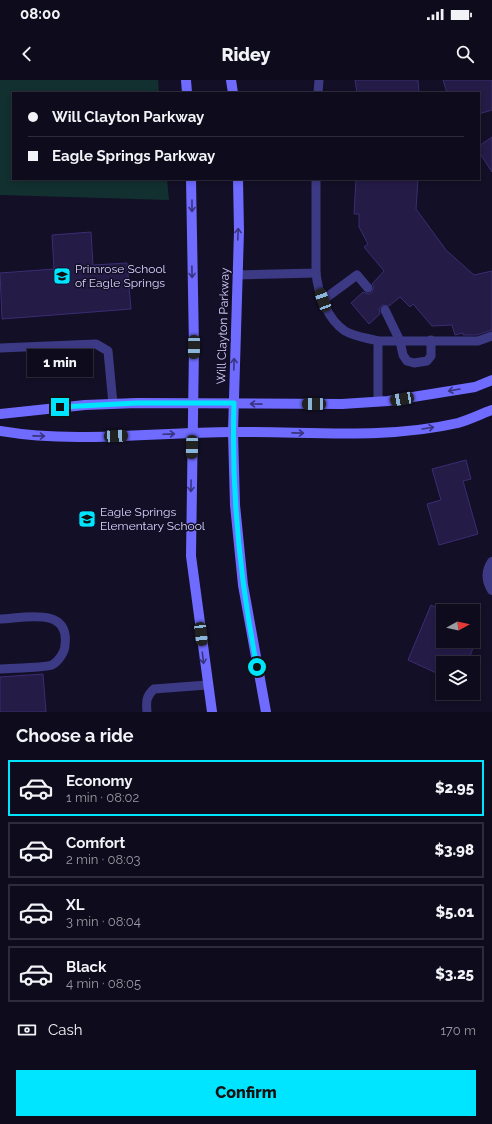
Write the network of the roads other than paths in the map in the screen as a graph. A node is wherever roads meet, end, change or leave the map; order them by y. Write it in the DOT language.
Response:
graph roads {
  1 [pos="186,80"];
  2 [pos="231,80"];
  3 [pos="319,80"];
  4 [pos="187,92"];
  5 [pos="233,92"];
  6 [pos="318,92"];
  7 [pos="191,180"];
  8 [pos="238,180"];
  9 [pos="316,180"];
  10 [pos="316,273"];
  11 [pos="237,275"];
  12 [pos="368,288"];
  13 [pos="323,300"];
  14 [pos="385,310"];
  15 [pos="492,336"];
  16 [pos="431,340"];
  17 [pos="378,341"];
  18 [pos="400,341"];
  19 [pos="0,348"];
  20 [pos="492,380"];
  21 [pos="378,402"];
  22 [pos="193,403"];
  23 [pos="234,403"];
  24 [pos="113,404"];
  25 [pos="492,410"];
  26 [pos="0,414"];
  27 [pos="0,431"];
  28 [pos="233,432"];
  29 [pos="192,433"];
  30 [pos="492,562"];
  31 [pos="492,590"];
  32 [pos="0,619"];
  33 [pos="0,669"];
  34 [pos="207,685"];
  35 [pos="147,712"];
  36 [pos="212,712"];
  37 [pos="266,712"];
  1 -- 4 [label="main road"];
  2 -- 5 [label="main road"];
  3 -- 6 [label="lane"];
  7 -- 22 [label="main road, one-way"];
  11 -- 8 [label="main road, Will Clayton Parkway, one-way"];
  9 -- 10 [label="lane"];
  10 -- 11 [label="lane"];
  10 -- 13 [label="lane"];
  23 -- 11 [label="main road, Will Clayton Parkway, one-way"];
  12 -- 13 [label="lane"];
  13 -- 17 [label="lane"];
  14 -- 18 [label="lane"];
  15 -- 16 [label="lane"];
  16 -- 18 [label="lane"];
  16 -- 18 [label="lane"];
  17 -- 18 [label="lane"];
  17 -- 21 [label="lane"];
  19 -- 24 [label="lane"];
  20 -- 21 [label="main road, one-way"];
  21 -- 23 [label="main road, one-way"];
  22 -- 23 [label="main road"];
  22 -- 24 [label="main road"];
  22 -- 29 [label="main road"];
  23 -- 28 [label="main road, Will Clayton Parkway"];
  24 -- 26 [label="main road"];
  28 -- 25 [label="main road, one-way"];
  27 -- 29 [label="main road, one-way"];
  28 -- 29 [label="main road"];
  28 -- 37 [label="main road, Will Clayton Parkway"];
  29 -- 34 [label="main road, one-way"];
  30 -- 31 [label="street"];
  32 -- 33 [label="lane"];
  34 -- 35 [label="lane"];
  34 -- 36 [label="main road"];
}
